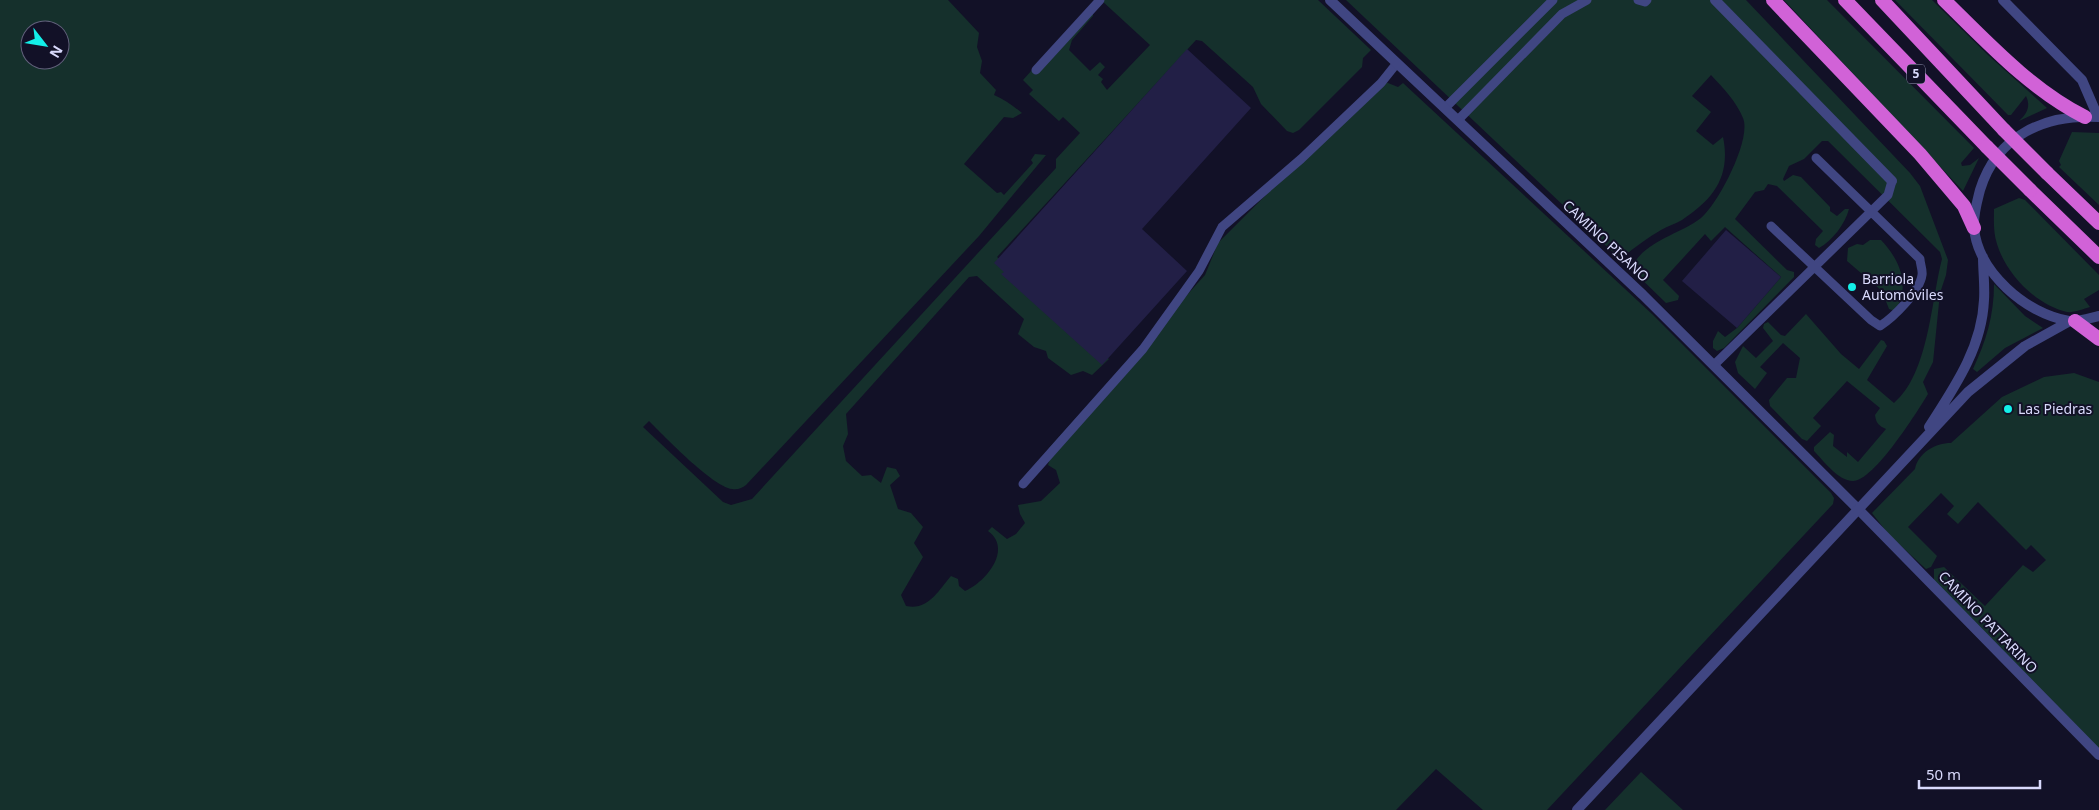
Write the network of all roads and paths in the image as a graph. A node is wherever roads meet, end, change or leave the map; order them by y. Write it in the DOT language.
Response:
graph roads {
  1 [pos="1100,0"];
  2 [pos="1330,0"];
  3 [pos="1553,0"];
  4 [pos="1587,0"];
  5 [pos="1638,0"];
  6 [pos="1647,0"];
  7 [pos="1715,0"];
  8 [pos="1773,0"];
  9 [pos="1845,0"];
  10 [pos="1882,0"];
  11 [pos="1944,0"];
  12 [pos="2003,0"];
  13 [pos="1397,63"];
  14 [pos="1036,70"];
  15 [pos="1445,108"];
  16 [pos="2094,117"];
  17 [pos="1458,120"];
  18 [pos="1816,158"];
  19 [pos="1892,181"];
  20 [pos="1871,211"];
  21 [pos="2099,223"];
  22 [pos="1771,226"];
  23 [pos="1974,228"];
  24 [pos="1983,256"];
  25 [pos="2099,257"];
  26 [pos="1815,266"];
  27 [pos="2099,316"];
  28 [pos="2073,321"];
  29 [pos="2099,339"];
  30 [pos="1714,365"];
  31 [pos="1915,448"];
  32 [pos="1023,484"];
  33 [pos="1858,508"];
  34 [pos="2099,756"];
  35 [pos="1577,810"];
  1 -- 14 [label="lane"];
  2 -- 13 [label="street, CAMINO PISANO"];
  3 -- 15 [label="lane"];
  4 -- 17 [label="lane"];
  5 -- 6 [label="lane"];
  7 -- 19 [label="street"];
  8 -- 23 [label="highway"];
  9 -- 25 [label="highway, 5, bridge"];
  10 -- 21 [label="highway, 5, bridge"];
  11 -- 16 [label="highway"];
  12 -- 16 [label="street"];
  13 -- 15 [label="street, CAMINO PISANO"];
  13 -- 32 [label="lane"];
  15 -- 17 [label="street, CAMINO PISANO"];
  16 -- 23 [label="street"];
  17 -- 30 [label="street, CAMINO PISANO"];
  18 -- 20 [label="lane"];
  19 -- 20 [label="lane"];
  20 -- 26 [label="lane"];
  20 -- 26 [label="lane"];
  22 -- 26 [label="lane"];
  23 -- 24 [label="street"];
  24 -- 28 [label="street"];
  24 -- 31 [label="street"];
  26 -- 30 [label="lane"];
  27 -- 28 [label="street"];
  28 -- 29 [label="highway"];
  28 -- 31 [label="street"];
  30 -- 33 [label="street, CAMINO PISANO"];
  31 -- 33 [label="street"];
  33 -- 34 [label="street, CAMINO PATTARINO"];
  33 -- 35 [label="street"];
}
